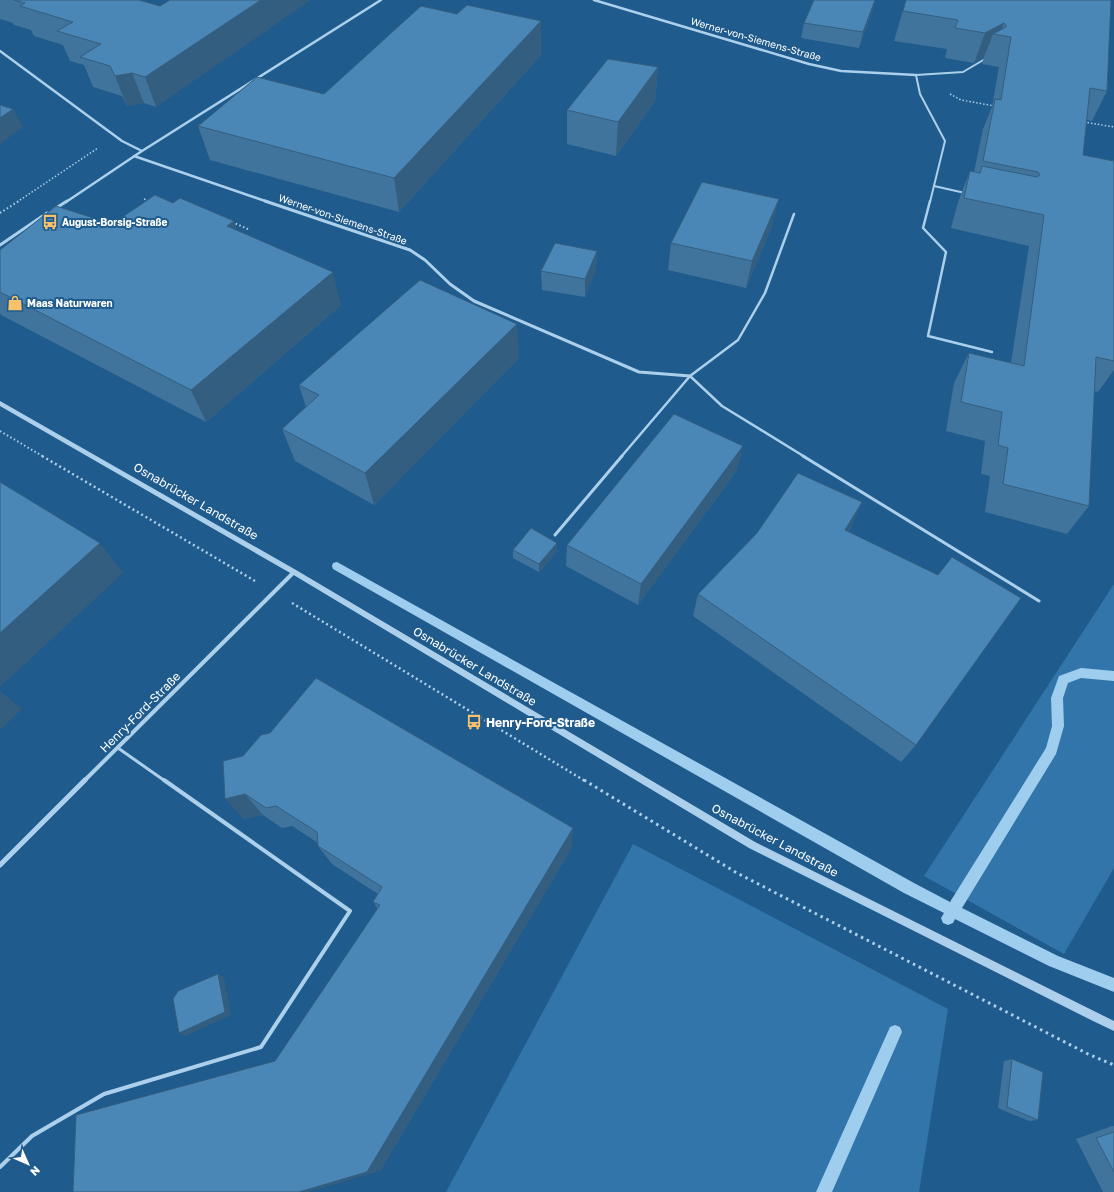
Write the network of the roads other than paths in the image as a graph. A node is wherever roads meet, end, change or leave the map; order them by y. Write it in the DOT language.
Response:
graph roads {
  1 [pos="382,0"];
  2 [pos="594,0"];
  3 [pos="0,51"];
  4 [pos="986,59"];
  5 [pos="916,75"];
  6 [pos="142,151"];
  7 [pos="134,156"];
  8 [pos="934,186"];
  9 [pos="971,194"];
  10 [pos="794,214"];
  11 [pos="0,245"];
  12 [pos="992,352"];
  13 [pos="690,376"];
  14 [pos="0,403"];
  15 [pos="555,535"];
  16 [pos="294,572"];
  17 [pos="1039,602"];
  18 [pos="118,748"];
  19 [pos="0,865"];
  20 [pos="1114,1026"];
  21 [pos="0,1167"];
  1 -- 6 [label="street"];
  2 -- 5 [label="street, Werner-von-Siemens-Straße"];
  3 -- 6 [label="street"];
  4 -- 5 [label="lane"];
  5 -- 8 [label="lane"];
  6 -- 7 [label="street"];
  7 -- 11 [label="street"];
  7 -- 13 [label="street, Werner-von-Siemens-Straße"];
  8 -- 9 [label="lane"];
  8 -- 12 [label="lane"];
  10 -- 13 [label="lane"];
  13 -- 15 [label="lane"];
  13 -- 17 [label="lane"];
  14 -- 16 [label="street, Osnabrücker Landstraße"];
  16 -- 18 [label="street, Henry-Ford-Straße"];
  16 -- 20 [label="street, Osnabrücker Landstraße"];
  18 -- 19 [label="street, Henry-Ford-Straße"];
  18 -- 21 [label="lane"];
}
